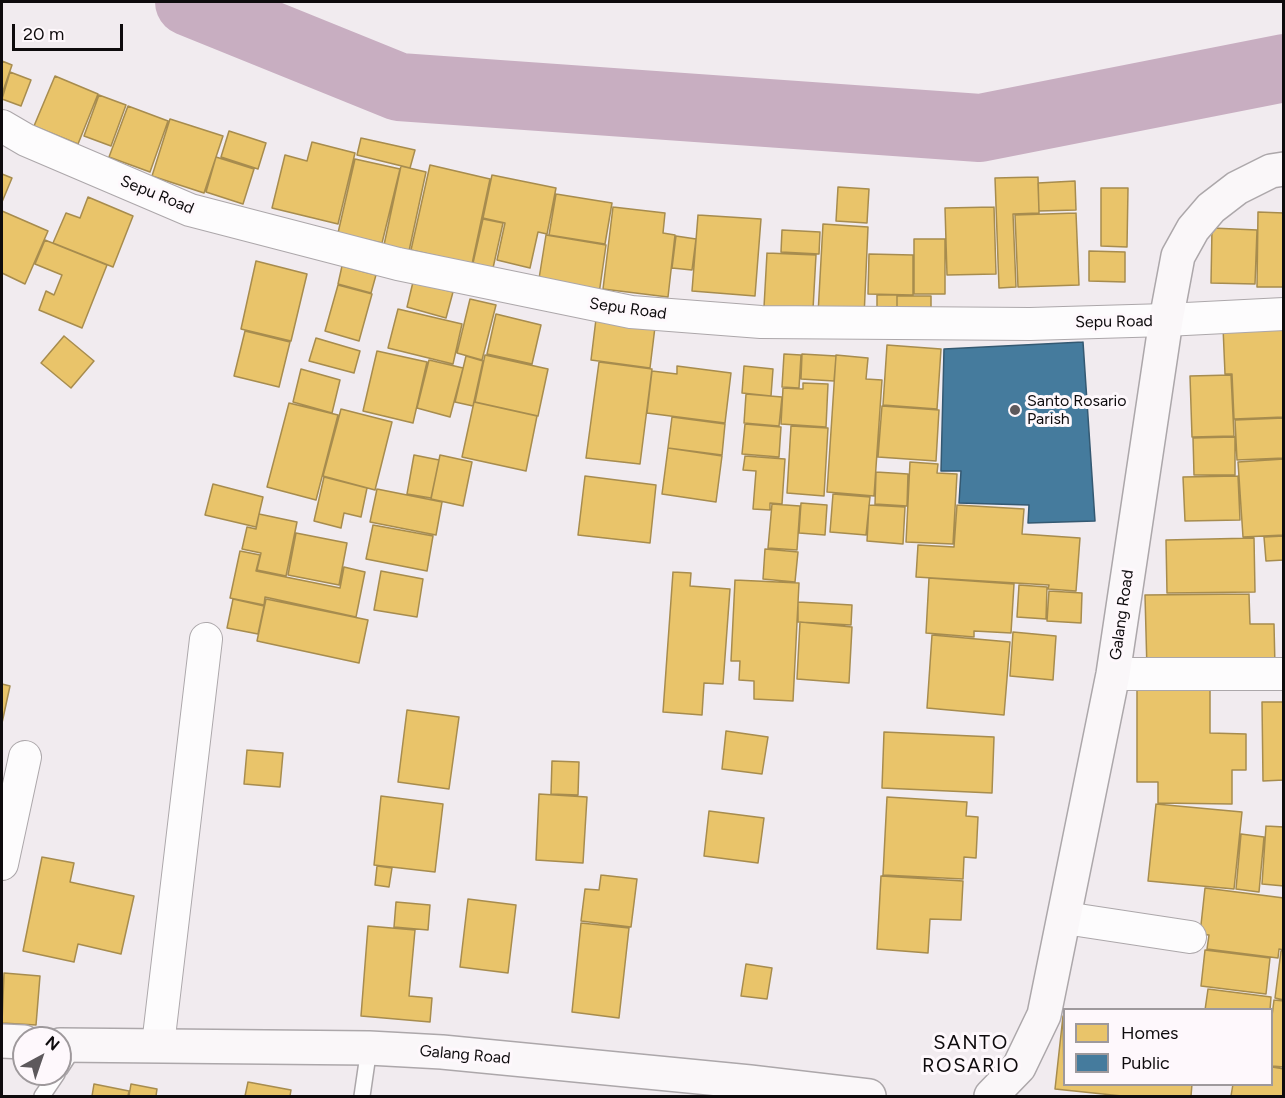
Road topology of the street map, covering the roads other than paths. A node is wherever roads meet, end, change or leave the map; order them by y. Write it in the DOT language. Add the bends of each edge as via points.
graph roads {
  1 [pos="2,126"];
  2 [pos="1284,169"];
  3 [pos="1284,314"];
  4 [pos="1166,320"];
  5 [pos="206,639"];
  6 [pos="1113,674"];
  7 [pos="1284,674"];
  8 [pos="24,757"];
  9 [pos="2,864"];
  10 [pos="1065,918"];
  11 [pos="1190,937"];
  12 [pos="158,1045"];
  13 [pos="369,1048"];
  14 [pos="72,1052"];
  15 [pos="362,1096"];
  16 [pos="869,1096"];
  17 [pos="991,1096"];
  1 -- 4 [label="street, Sepu Road" via="190,210 398,264 631,312 760,322 1030,324"];
  2 -- 4 [label="street, Galang Road" via="1271,171 1238,188 1211,208 1193,229 1179,256"];
  3 -- 4 [label="street, Sepu Road"];
  4 -- 6 [label="street, Galang Road"];
  5 -- 12 [label="street"];
  6 -- 7 [label="street"];
  6 -- 10 [label="street, Galang Road"];
  8 -- 9 [label="street"];
  10 -- 11 [label="street"];
  10 -- 17 [label="street, Galang Road" via="1044,1015 1019,1067"];
  12 -- 13 [label="street, Galang Road"];
  12 -- 14 [label="street, Galang Road"];
  13 -- 15 [label="lane"];
  13 -- 16 [label="street, Galang Road"];
}
